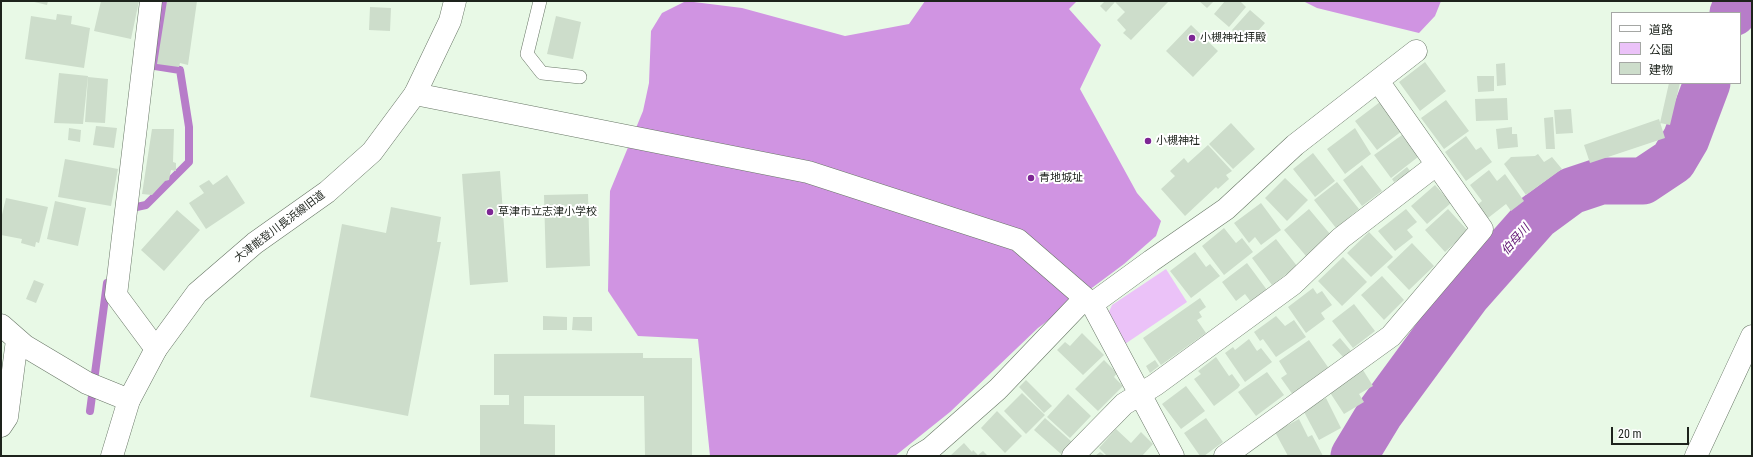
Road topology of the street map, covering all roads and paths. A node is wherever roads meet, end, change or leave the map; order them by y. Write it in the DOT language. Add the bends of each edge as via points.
graph roads {
  1 [pos="152,1"];
  2 [pos="455,1"];
  3 [pos="540,1"];
  4 [pos="1416,51"];
  5 [pos="580,76"];
  6 [pos="1378,81"];
  7 [pos="415,94"];
  8 [pos="1436,165"];
  9 [pos="1088,301"];
  10 [pos="1,325"];
  11 [pos="1752,336"];
  12 [pos="17,340"];
  13 [pos="156,350"];
  14 [pos="1140,395"];
  15 [pos="129,400"];
  16 [pos="1,426"];
  17 [pos="112,456"];
  18 [pos="918,456"];
  19 [pos="1073,456"];
  20 [pos="1174,456"];
  21 [pos="1225,456"];
  22 [pos="1696,456"];
  1 -- 13 [label="street" via="116,295"];
  2 -- 7 [label="street, 大津能登川長浜線旧道" via="450,21"];
  3 -- 5 [label="lane" via="527,54 542,73"];
  4 -- 6 [label="street"];
  6 -- 8 [label="street"];
  6 -- 9 [label="street" via="1295,144 1226,209"];
  7 -- 9 [label="street" via="808,172 1018,240"];
  7 -- 13 [label="street, 大津能登川長浜線旧道" via="372,152 327,192 255,243 197,293"];
  8 -- 14 [label="street" via="1341,238 1294,284"];
  8 -- 21 [label="street" via="1482,229 1391,336"];
  9 -- 14 [label="street"];
  9 -- 18 [label="street" via="998,389 931,448"];
  10 -- 12 [label="street"];
  11 -- 22 [label="street"];
  12 -- 15 [label="street" via="87,383"];
  12 -- 16 [label="street" via="7,417"];
  13 -- 15 [label="street, 大津能登川長浜線旧道"];
  14 -- 19 [label="street" via="1124,404"];
  14 -- 20 [label="street"];
  15 -- 17 [label="street, 大津能登川長浜線旧道"];
}
